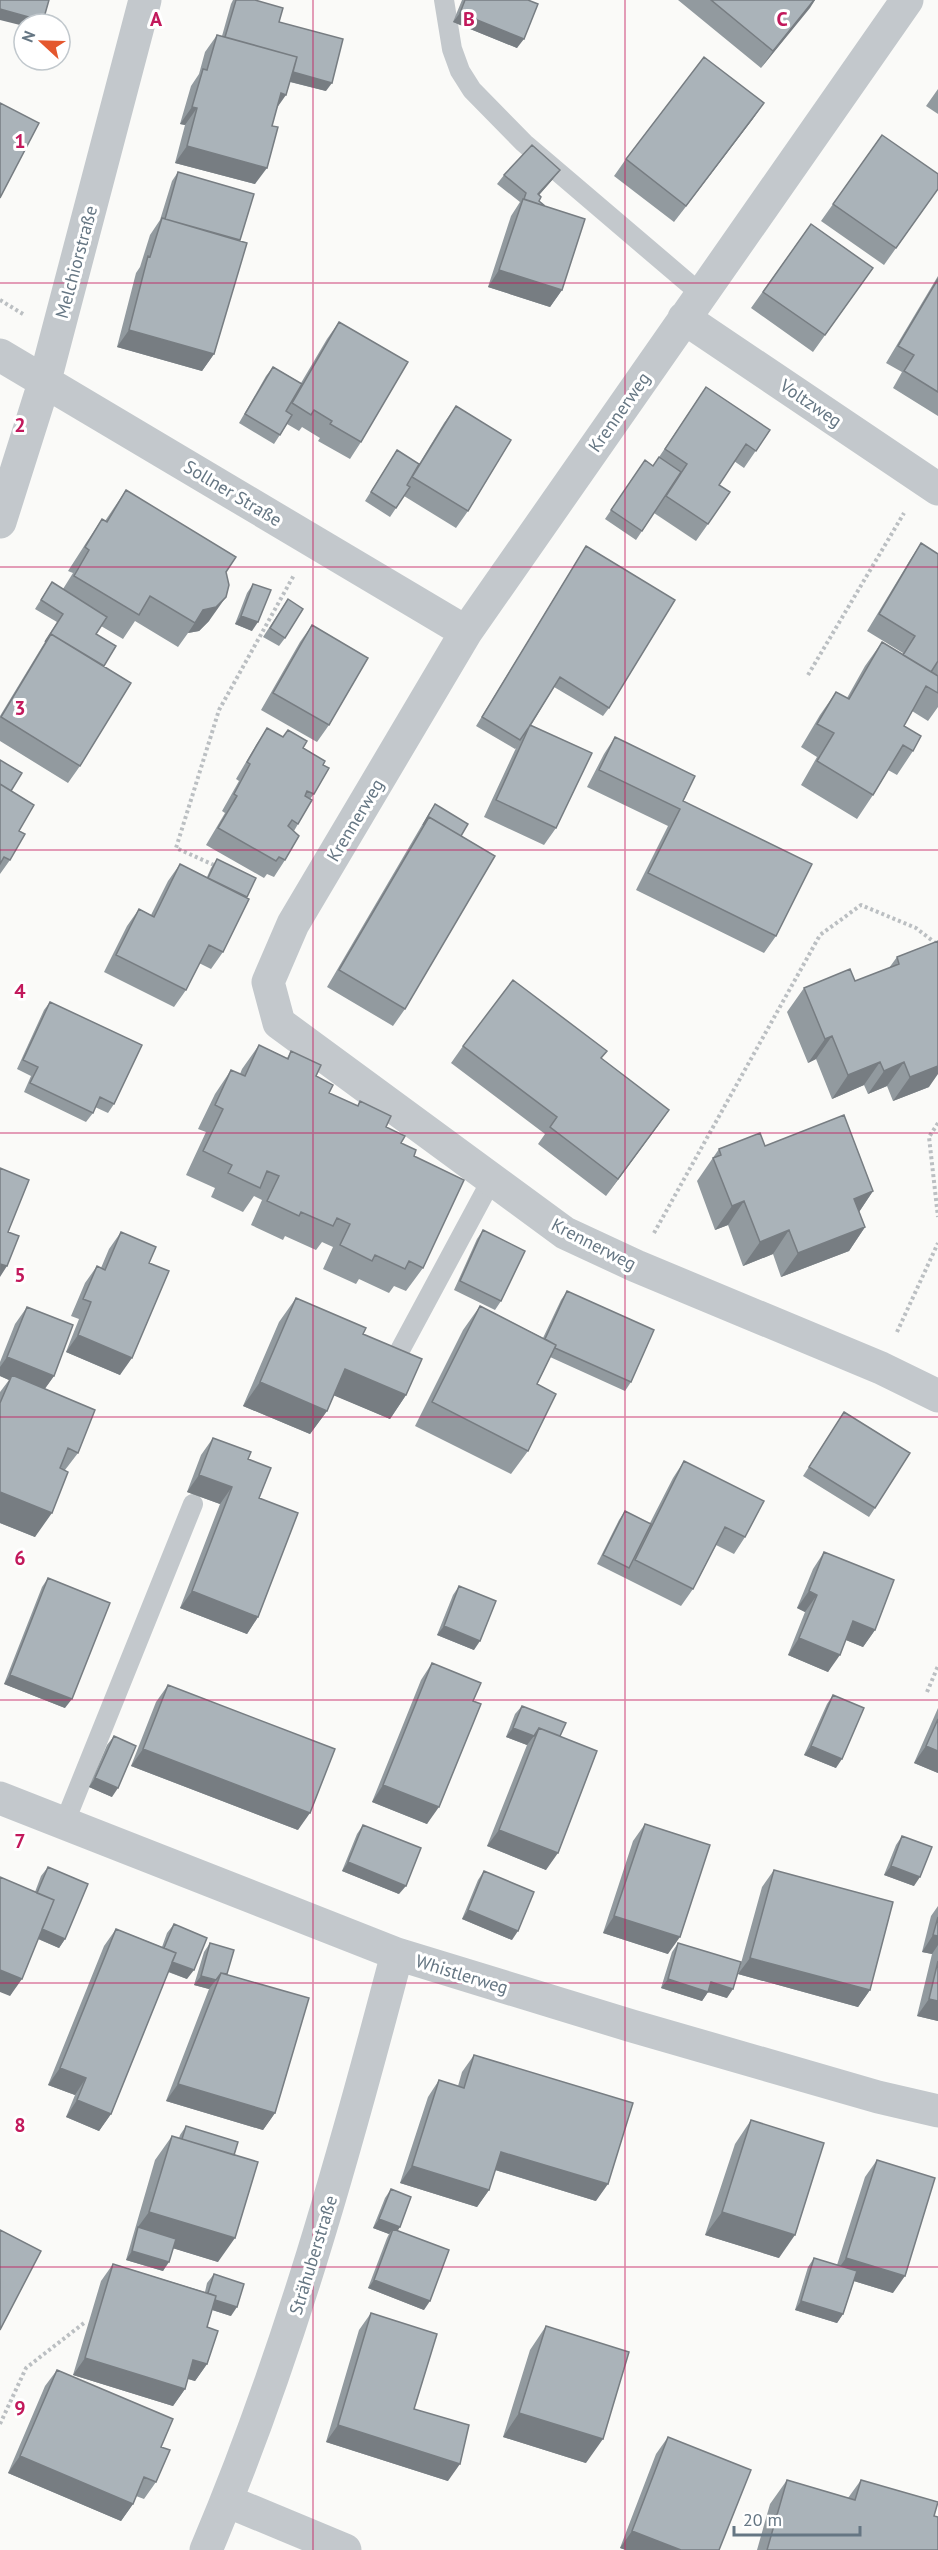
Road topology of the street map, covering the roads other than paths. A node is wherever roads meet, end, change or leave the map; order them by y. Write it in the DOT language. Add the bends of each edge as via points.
graph roads {
  1 [pos="145,0"];
  2 [pos="444,0"];
  3 [pos="907,0"];
  4 [pos="692,306"];
  5 [pos="0,356"];
  6 [pos="45,380"];
  7 [pos="931,484"];
  8 [pos="0,522"];
  9 [pos="466,632"];
  10 [pos="492,1179"];
  11 [pos="392,1365"];
  12 [pos="938,1396"];
  13 [pos="193,1504"];
  14 [pos="0,1798"];
  15 [pos="64,1824"];
  16 [pos="398,1954"];
  17 [pos="938,2111"];
  18 [pos="227,2501"];
  19 [pos="206,2550"];
  20 [pos="345,2550"];
  1 -- 6 [label="street, Melchiorstraße"];
  2 -- 4 [label="lane" via="452,49 472,90"];
  3 -- 4 [label="street, Krennerweg"];
  4 -- 7 [label="street, Voltzweg"];
  4 -- 9 [label="street, Krennerweg"];
  5 -- 6 [label="street, Sollner Straße"];
  6 -- 8 [label="street, Melchiorstraße"];
  6 -- 9 [label="street, Sollner Straße"];
  9 -- 10 [label="street, Krennerweg" via="293,924 268,982 279,1023"];
  10 -- 11 [label="lane"];
  10 -- 12 [label="street, Krennerweg" via="565,1233"];
  13 -- 15 [label="lane"];
  14 -- 15 [label="street, Whistlerweg"];
  15 -- 16 [label="street, Whistlerweg"];
  16 -- 17 [label="street, Whistlerweg" via="632,2026"];
  16 -- 18 [label="street, Strähuberstraße" via="347,2143 294,2317"];
  18 -- 19 [label="street, Strähuberstraße"];
  18 -- 20 [label="street"];
}
